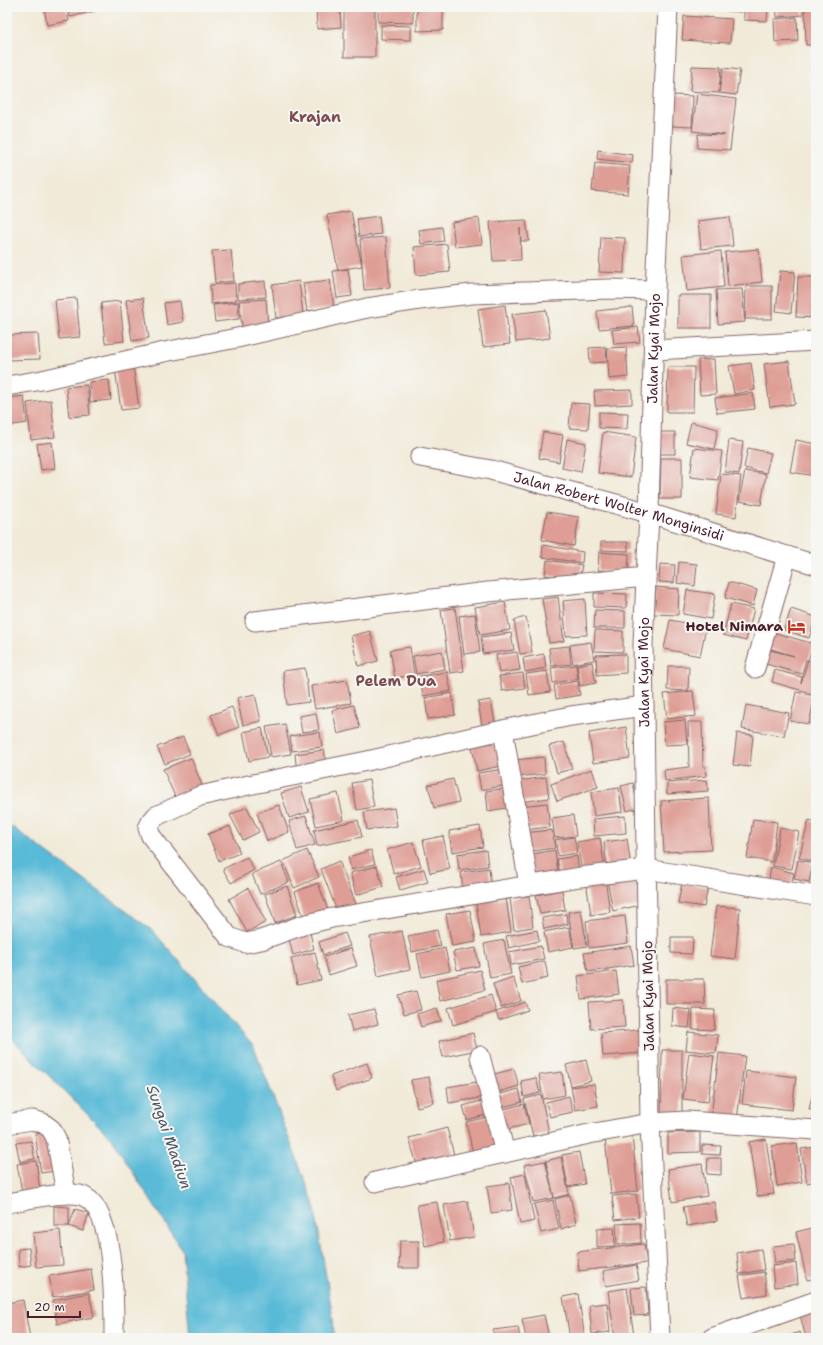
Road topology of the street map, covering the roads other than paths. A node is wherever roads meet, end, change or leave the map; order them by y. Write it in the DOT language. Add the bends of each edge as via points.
graph roads {
  1 [pos="668,7"];
  2 [pos="655,290"];
  3 [pos="816,341"];
  4 [pos="654,350"];
  5 [pos="7,386"];
  6 [pos="420,457"];
  7 [pos="649,513"];
  8 [pos="787,556"];
  9 [pos="816,565"];
  10 [pos="646,577"];
  11 [pos="256,621"];
  12 [pos="755,668"];
  13 [pos="644,706"];
  14 [pos="503,730"];
  15 [pos="646,869"];
  16 [pos="529,886"];
  17 [pos="816,896"];
  18 [pos="480,1056"];
  19 [pos="650,1123"];
  20 [pos="7,1124"];
  21 [pos="816,1130"];
  22 [pos="506,1153"];
  23 [pos="375,1182"];
  24 [pos="66,1193"];
  25 [pos="7,1203"];
  26 [pos="816,1301"];
  27 [pos="114,1338"];
  28 [pos="660,1338"];
  29 [pos="712,1338"];
  1 -- 2 [label="street, Jalan Kyai Mojo"];
  2 -- 4 [label="street, Jalan Kyai Mojo"];
  2 -- 5 [label="street" via="609,289 472,294 419,300 367,308"];
  3 -- 4 [label="street"];
  4 -- 7 [label="street, Jalan Kyai Mojo"];
  6 -- 7 [label="street, Jalan Robert Wolter Monginsidi" via="491,470"];
  7 -- 8 [label="street, Jalan Robert Wolter Monginsidi"];
  7 -- 10 [label="street, Jalan Kyai Mojo"];
  8 -- 9 [label="street, Jalan Robert Wolter Monginsidi"];
  8 -- 12 [label="street"];
  10 -- 11 [label="street" via="488,592"];
  10 -- 13 [label="street, Jalan Kyai Mojo"];
  13 -- 14 [label="street" via="571,716"];
  13 -- 15 [label="street, Jalan Kyai Mojo"];
  14 -- 16 [label="street"];
  14 -- 16 [label="street" via="367,762 200,796 156,816 148,828 151,836 229,937 245,943 332,918"];
  15 -- 16 [label="street"];
  15 -- 17 [label="street"];
  15 -- 19 [label="street, Jalan Kyai Mojo"];
  18 -- 22 [label="street"];
  19 -- 21 [label="street" via="687,1121"];
  19 -- 22 [label="street"];
  19 -- 28 [label="street, Jalan Kyai Mojo"];
  20 -- 24 [label="street" via="32,1120 51,1129 56,1138"];
  22 -- 23 [label="street"];
  24 -- 25 [label="street"];
  24 -- 27 [label="street" via="81,1195 91,1201 99,1212 107,1236"];
  26 -- 29 [label="street"];
}
